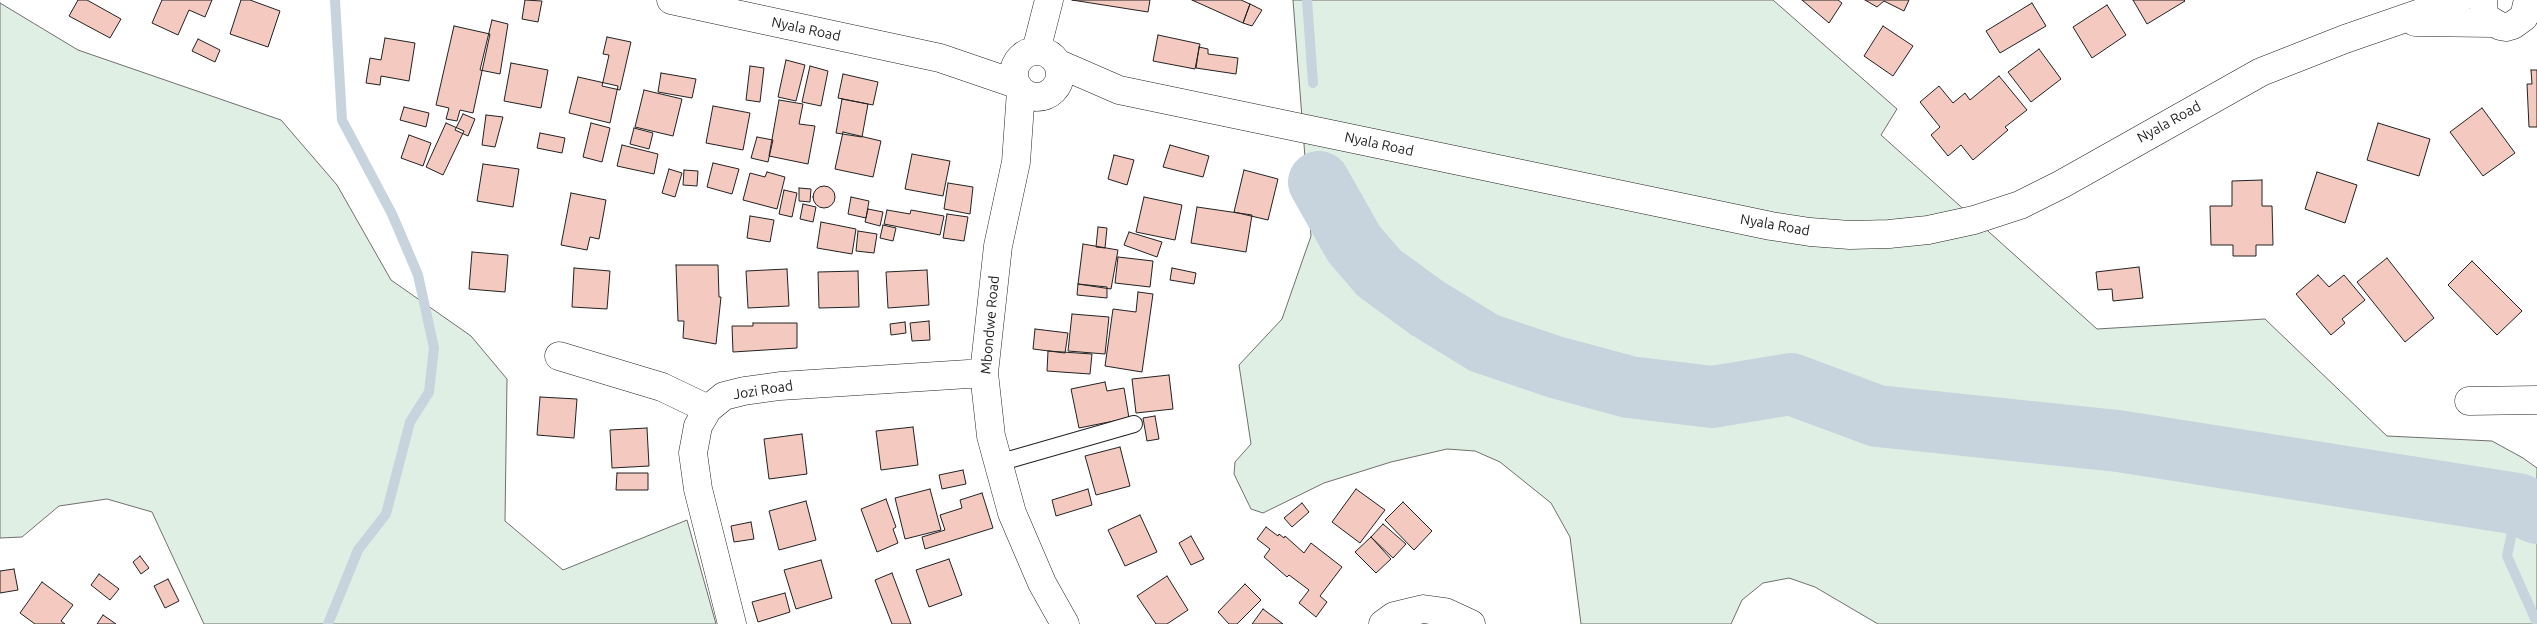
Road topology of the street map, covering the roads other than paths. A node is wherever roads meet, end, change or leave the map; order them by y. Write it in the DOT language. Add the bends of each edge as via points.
graph roads {
  1 [pos="671,0"];
  2 [pos="1049,0"];
  3 [pos="2458,0"];
  4 [pos="735,7"];
  5 [pos="2488,11"];
  6 [pos="2529,11"];
  7 [pos="2398,22"];
  8 [pos="1035,76"];
  9 [pos="559,356"];
  10 [pos="984,373"];
  11 [pos="2537,400"];
  12 [pos="2469,401"];
  13 [pos="708,409"];
  14 [pos="1134,424"];
  15 [pos="998,462"];
  16 [pos="732,624"];
  17 [pos="1065,624"];
  18 [pos="1383,624"];
  19 [pos="1471,624"];
  1 -- 4 [label="street, Nyala Road"];
  2 -- 8 [label="street, Mbondwe Road"];
  3 -- 7 [label="street, Nyala Road"];
  4 -- 8 [label="street, Nyala Road" via="940,58"];
  5 -- 6 [label="street, Nyala Road" via="2506,27"];
  5 -- 7 [label="street, Nyala Road"];
  7 -- 8 [label="street, Nyala Road" via="2261,72 2020,205 1974,220 1889,234 1820,233 1771,226 1119,90"];
  8 -- 10 [label="street, Mbondwe Road" via="998,246"];
  9 -- 13 [label="street" via="662,387"];
  10 -- 13 [label="street, Jozi Road" via="771,387 724,396"];
  10 -- 15 [label="street, Mbondwe Road" via="990,436"];
  11 -- 12 [label="street"];
  13 -- 16 [label="street, Jozi Road" via="698,426 693,453 698,489"];
  14 -- 15 [label="lane"];
  15 -- 17 [label="street, Mbondwe Road" via="1012,513 1042,583"];
  18 -- 19 [label="street" via="1394,616 1423,609 1445,612"];
}
